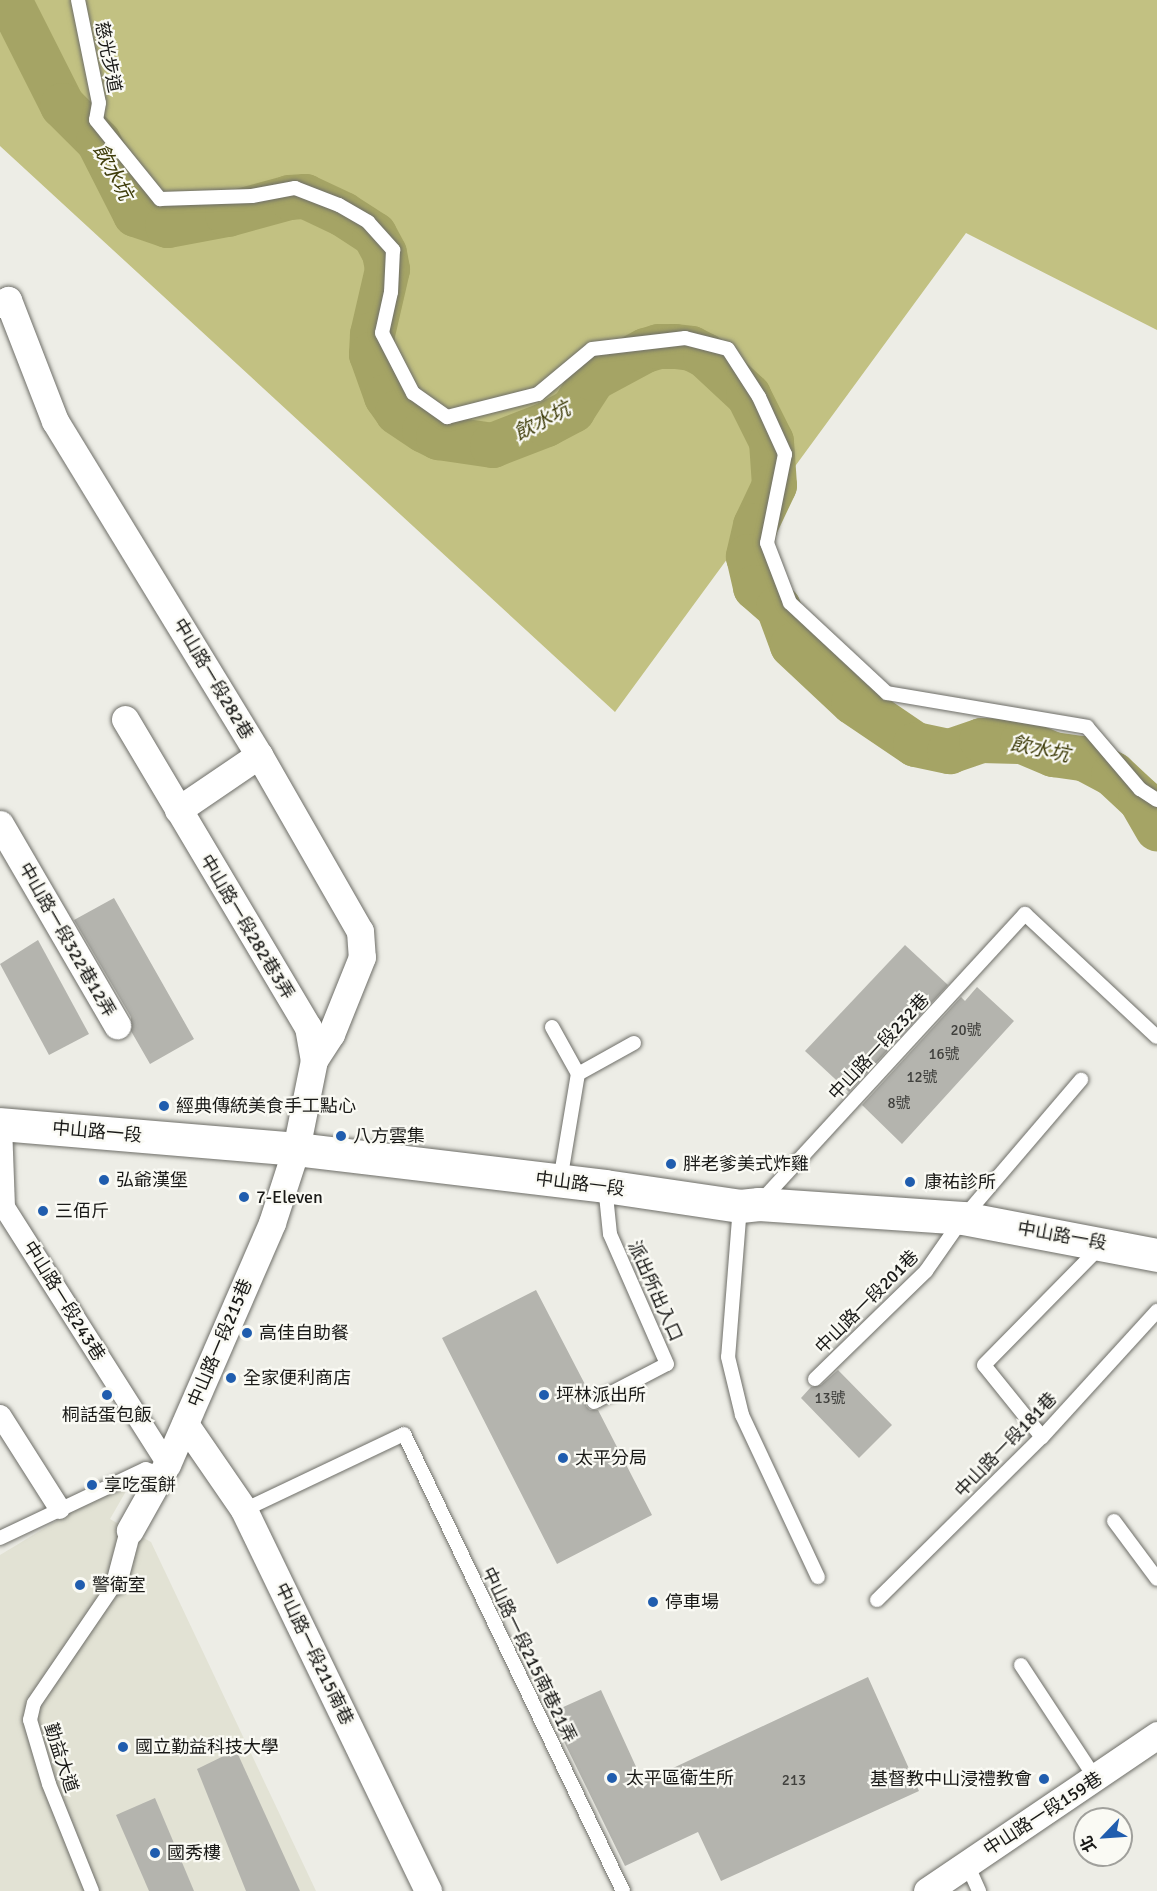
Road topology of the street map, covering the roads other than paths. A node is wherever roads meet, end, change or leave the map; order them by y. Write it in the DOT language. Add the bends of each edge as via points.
graph roads {
  1 [pos="78,0"];
  2 [pos="4,302"];
  3 [pos="125,719"];
  4 [pos="259,755"];
  5 [pos="1157,800"];
  6 [pos="178,810"];
  7 [pos="0,824"];
  8 [pos="117,1025"];
  9 [pos="552,1027"];
  10 [pos="1157,1037"];
  11 [pos="634,1043"];
  12 [pos="314,1060"];
  13 [pos="578,1074"];
  14 [pos="1081,1080"];
  15 [pos="1,1125"];
  16 [pos="296,1149"];
  17 [pos="560,1181"];
  18 [pos="605,1186"];
  19 [pos="749,1205"];
  20 [pos="2,1208"];
  21 [pos="963,1218"];
  22 [pos="1104,1244"];
  23 [pos="1157,1255"];
  24 [pos="1157,1311"];
  25 [pos="815,1379"];
  26 [pos="594,1402"];
  27 [pos="0,1415"];
  28 [pos="185,1424"];
  29 [pos="1042,1437"];
  30 [pos="165,1470"];
  31 [pos="59,1508"];
  32 [pos="244,1510"];
  33 [pos="1114,1521"];
  34 [pos="130,1530"];
  35 [pos="0,1538"];
  36 [pos="818,1576"];
  37 [pos="1157,1579"];
  38 [pos="116,1583"];
  39 [pos="877,1600"];
  40 [pos="1021,1665"];
  41 [pos="1157,1735"];
  42 [pos="1096,1779"];
  43 [pos="967,1864"];
  44 [pos="92,1891"];
  45 [pos="428,1891"];
  46 [pos="623,1891"];
  47 [pos="927,1891"];
  48 [pos="979,1891"];
  1 -- 5 [label="lane, 慈光步道" via="99,103 96,120 160,199 252,196 295,189 339,205 368,222 393,250 391,292 382,333 413,393 447,417 538,394 592,349 685,338 728,349 759,397 785,454 767,543 790,603 887,693 1088,727 1140,789"];
  2 -- 4 [label="street, 中山路一段282巷" via="55,421"];
  3 -- 6 [label="street, 中山路一段282巷3弄"];
  4 -- 6 [label="street"];
  4 -- 12 [label="street, 中山路一段282巷" via="360,931 363,957 331,1034"];
  6 -- 12 [label="street, 中山路一段282巷3弄" via="308,1027"];
  7 -- 8 [label="street, 中山路一段322巷12弄"];
  9 -- 13 [label="lane"];
  10 -- 19 [label="lane, 中山路一段232巷" via="1025,914"];
  11 -- 13 [label="lane"];
  12 -- 16 [label="street, 中山路一段282巷3弄"];
  13 -- 17 [label="lane"];
  14 -- 21 [label="lane, 中山路一段201巷"];
  15 -- 16 [label="main road, 中山路一段"];
  15 -- 20 [label="street, 中山路一段243巷"];
  16 -- 17 [label="main road, 中山路一段"];
  16 -- 28 [label="street, 中山路一段215巷" via="272,1222"];
  17 -- 18 [label="main road, 中山路一段"];
  18 -- 19 [label="main road, 中山路一段"];
  18 -- 26 [label="lane, 派出所出入口" via="610,1234 667,1364"];
  19 -- 21 [label="main road, 中山路一段"];
  19 -- 36 [label="lane" via="728,1357 742,1415"];
  20 -- 30 [label="street, 中山路一段243巷"];
  21 -- 22 [label="main road, 中山路一段"];
  21 -- 25 [label="lane, 中山路一段201巷" via="926,1271"];
  22 -- 23 [label="main road, 中山路一段"];
  22 -- 29 [label="lane" via="984,1365"];
  24 -- 29 [label="lane, 中山路一段181巷"];
  27 -- 31 [label="street"];
  28 -- 30 [label="street, 中山路一段215巷"];
  28 -- 32 [label="street, 中山路一段215南巷"];
  29 -- 39 [label="lane, 中山路一段181巷"];
  30 -- 31 [label="lane" via="146,1468"];
  30 -- 34 [label="street, 中山路一段215巷"];
  31 -- 35 [label="lane"];
  32 -- 45 [label="street, 中山路一段215南巷"];
  32 -- 46 [label="lane, 中山路一段215南巷21弄" via="402,1435"];
  33 -- 37 [label="lane"];
  34 -- 38 [label="street"];
  38 -- 44 [label="lane, 勤益大道" via="34,1702 30,1720 49,1784"];
  40 -- 42 [label="lane"];
  41 -- 42 [label="street, 中山路一段159巷"];
  42 -- 43 [label="street, 中山路一段159巷"];
  43 -- 47 [label="street, 中山路一段159巷"];
  43 -- 48 [label="lane"];
}
